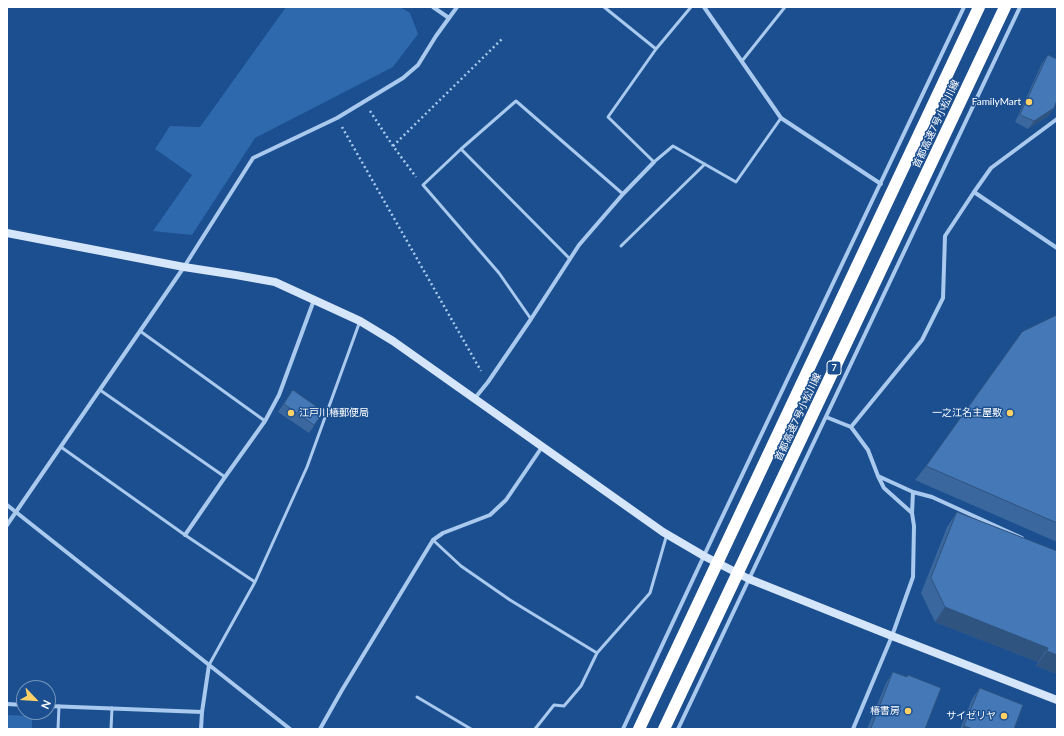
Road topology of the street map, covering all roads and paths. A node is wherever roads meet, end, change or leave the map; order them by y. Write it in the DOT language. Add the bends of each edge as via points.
graph roads {
  1 [pos="433,7"];
  2 [pos="457,7"];
  3 [pos="604,7"];
  4 [pos="690,7"];
  5 [pos="704,7"];
  6 [pos="785,7"];
  7 [pos="964,7"];
  8 [pos="979,7"];
  9 [pos="1005,7"];
  10 [pos="1020,7"];
  11 [pos="448,18"];
  12 [pos="503,38"];
  13 [pos="656,49"];
  14 [pos="742,61"];
  15 [pos="364,101"];
  16 [pos="337,118"];
  17 [pos="781,118"];
  18 [pos="1057,119"];
  19 [pos="393,146"];
  20 [pos="461,149"];
  21 [pos="654,162"];
  22 [pos="705,164"];
  23 [pos="881,184"];
  24 [pos="423,185"];
  25 [pos="974,192"];
  26 [pos="623,194"];
  27 [pos="7,233"];
  28 [pos="621,246"];
  29 [pos="1057,248"];
  30 [pos="570,259"];
  31 [pos="184,267"];
  32 [pos="314,300"];
  33 [pos="531,319"];
  34 [pos="360,321"];
  35 [pos="140,331"];
  36 [pos="488,382"];
  37 [pos="100,390"];
  38 [pos="474,398"];
  39 [pos="826,417"];
  40 [pos="264,421"];
  41 [pos="851,427"];
  42 [pos="542,446"];
  43 [pos="61,447"];
  44 [pos="878,476"];
  45 [pos="224,477"];
  46 [pos="913,492"];
  47 [pos="7,505"];
  48 [pos="16,512"];
  49 [pos="912,513"];
  50 [pos="7,525"];
  51 [pos="667,534"];
  52 [pos="185,535"];
  53 [pos="433,540"];
  54 [pos="1029,541"];
  55 [pos="704,556"];
  56 [pos="749,579"];
  57 [pos="255,582"];
  58 [pos="892,636"];
  59 [pos="597,653"];
  60 [pos="209,665"];
  61 [pos="416,697"];
  62 [pos="1057,700"];
  63 [pos="59,706"];
  64 [pos="112,708"];
  65 [pos="202,712"];
  66 [pos="58,729"];
  67 [pos="111,729"];
  68 [pos="201,729"];
  69 [pos="290,729"];
  70 [pos="320,729"];
  71 [pos="471,729"];
  72 [pos="535,729"];
  73 [pos="623,729"];
  74 [pos="639,729"];
  75 [pos="664,729"];
  76 [pos="678,729"];
  77 [pos="853,729"];
  1 -- 11 [label="street"];
  2 -- 11 [label="street"];
  3 -- 13 [label="lane"];
  4 -- 13 [label="lane"];
  5 -- 14 [label="street"];
  6 -- 14 [label="lane"];
  7 -- 23 [label="street"];
  8 -- 74 [label="highway, 首都高速7号小松川線 / 7, bridge"];
  9 -- 75 [label="highway, 首都高速7号小松川線 / 7, bridge"];
  10 -- 39 [label="street"];
  11 -- 15 [label="street" via="418,65 403,78"];
  12 -- 19 [label="path"];
  13 -- 21 [label="lane" via="608,117"];
  14 -- 17 [label="street"];
  15 -- 16 [label="street"];
  15 -- 19 [label="path"];
  16 -- 31 [label="street" via="253,158"];
  16 -- 36 [label="path"];
  17 -- 22 [label="lane" via="736,182"];
  17 -- 23 [label="street"];
  18 -- 25 [label="street" via="991,168"];
  19 -- 24 [label="path"];
  20 -- 24 [label="lane"];
  20 -- 26 [label="lane" via="516,101"];
  20 -- 30 [label="lane"];
  21 -- 22 [label="lane" via="673,146"];
  21 -- 26 [label="street"];
  22 -- 28 [label="lane"];
  23 -- 55 [label="street"];
  24 -- 33 [label="lane" via="499,272"];
  25 -- 29 [label="street"];
  25 -- 41 [label="street" via="945,236 943,298 922,340"];
  26 -- 30 [label="street" via="578,244"];
  27 -- 31 [label="street"];
  30 -- 33 [label="street"];
  31 -- 32 [label="street" via="275,282"];
  31 -- 35 [label="street"];
  32 -- 34 [label="street"];
  32 -- 40 [label="street" via="278,395"];
  33 -- 36 [label="street"];
  34 -- 38 [label="street"];
  34 -- 57 [label="lane" via="307,467"];
  35 -- 37 [label="street"];
  35 -- 40 [label="lane"];
  36 -- 38 [label="street"];
  37 -- 43 [label="street"];
  37 -- 45 [label="lane"];
  38 -- 42 [label="street"];
  39 -- 41 [label="street"];
  39 -- 56 [label="street"];
  40 -- 45 [label="street"];
  41 -- 44 [label="street" via="868,450"];
  42 -- 51 [label="street"];
  42 -- 53 [label="street" via="506,500 490,515 443,533"];
  43 -- 48 [label="street"];
  43 -- 52 [label="lane"];
  44 -- 46 [label="street"];
  44 -- 49 [label="street" via="884,488"];
  45 -- 52 [label="street"];
  46 -- 49 [label="street"];
  46 -- 54 [label="street" via="932,497"];
  47 -- 48 [label="street"];
  48 -- 50 [label="street"];
  48 -- 60 [label="street"];
  49 -- 58 [label="street" via="913,577"];
  51 -- 55 [label="street"];
  51 -- 59 [label="lane" via="650,593"];
  52 -- 57 [label="lane"];
  53 -- 59 [label="lane" via="461,566 510,600"];
  53 -- 70 [label="street"];
  55 -- 56 [label="street"];
  55 -- 73 [label="street"];
  56 -- 58 [label="street"];
  56 -- 76 [label="street"];
  57 -- 60 [label="lane"];
  58 -- 62 [label="street"];
  58 -- 77 [label="street"];
  59 -- 72 [label="lane" via="581,686 564,706 554,705"];
  60 -- 65 [label="street"];
  60 -- 69 [label="street"];
  61 -- 71 [label="lane"];
  63 -- 64 [label="street"];
  63 -- 66 [label="lane"];
  64 -- 65 [label="street"];
  64 -- 67 [label="lane"];
  65 -- 68 [label="street"];
}
